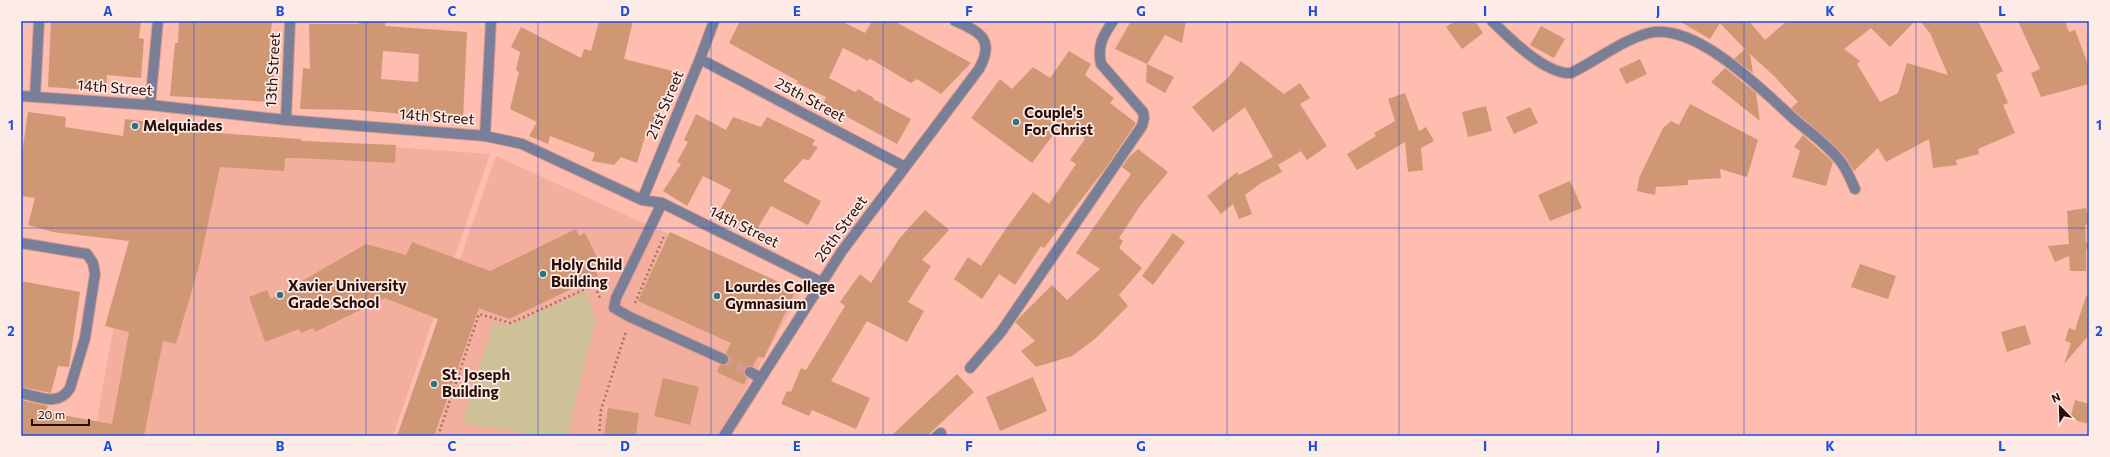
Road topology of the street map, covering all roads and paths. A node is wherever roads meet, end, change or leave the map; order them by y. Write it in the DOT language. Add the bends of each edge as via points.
graph roads {
  1 [pos="39,21"];
  2 [pos="158,21"];
  3 [pos="290,21"];
  4 [pos="491,21"];
  5 [pos="714,21"];
  6 [pos="955,21"];
  7 [pos="1113,21"];
  8 [pos="1492,21"];
  9 [pos="700,59"];
  10 [pos="21,96"];
  11 [pos="35,97"];
  12 [pos="150,105"];
  13 [pos="286,120"];
  14 [pos="485,136"];
  15 [pos="905,167"];
  16 [pos="1855,189"];
  17 [pos="642,200"];
  18 [pos="662,203"];
  19 [pos="675,210"];
  20 [pos="21,244"];
  21 [pos="821,282"];
  22 [pos="614,308"];
  23 [pos="630,317"];
  24 [pos="723,359"];
  25 [pos="970,368"];
  26 [pos="750,372"];
  27 [pos="761,378"];
  28 [pos="21,393"];
  29 [pos="438,436"];
  30 [pos="599,436"];
  31 [pos="724,436"];
  1 -- 11 [label="street"];
  2 -- 12 [label="street"];
  3 -- 13 [label="street, 13th Street"];
  4 -- 14 [label="street"];
  5 -- 9 [label="street, 21st Street"];
  6 -- 15 [label="street, 26th Street" via="980,34 986,45 985,59"];
  7 -- 25 [label="street" via="1101,39 1101,64 1143,112 1142,126 1001,332"];
  8 -- 16 [label="street" via="1545,65 1565,74 1650,33 1670,33 1688,39 1729,61 1827,145 1842,163"];
  9 -- 15 [label="street, 25th Street"];
  9 -- 17 [label="street, 21st Street"];
  10 -- 11 [label="street, 14th Street"];
  11 -- 12 [label="street, 14th Street"];
  12 -- 13 [label="street, 14th Street"];
  13 -- 14 [label="street, 14th Street"];
  14 -- 17 [label="street, 14th Street" via="522,144"];
  15 -- 21 [label="street, 26th Street"];
  17 -- 18 [label="street, 14th Street"];
  18 -- 19 [label="street, 14th Street"];
  18 -- 22 [label="street" via="616,298"];
  19 -- 21 [label="street, 14th Street"];
  19 -- 23 [label="path"];
  20 -- 28 [label="street" via="87,254 93,263 95,274 85,338 66,395 56,400"];
  21 -- 27 [label="street, 26th Street"];
  22 -- 23 [label="street"];
  22 -- 29 [label="path" via="604,306 594,286 511,323 479,314"];
  23 -- 24 [label="street"];
  23 -- 30 [label="path" via="601,410"];
  26 -- 27 [label="street"];
  27 -- 31 [label="street, 26th Street"];
}
